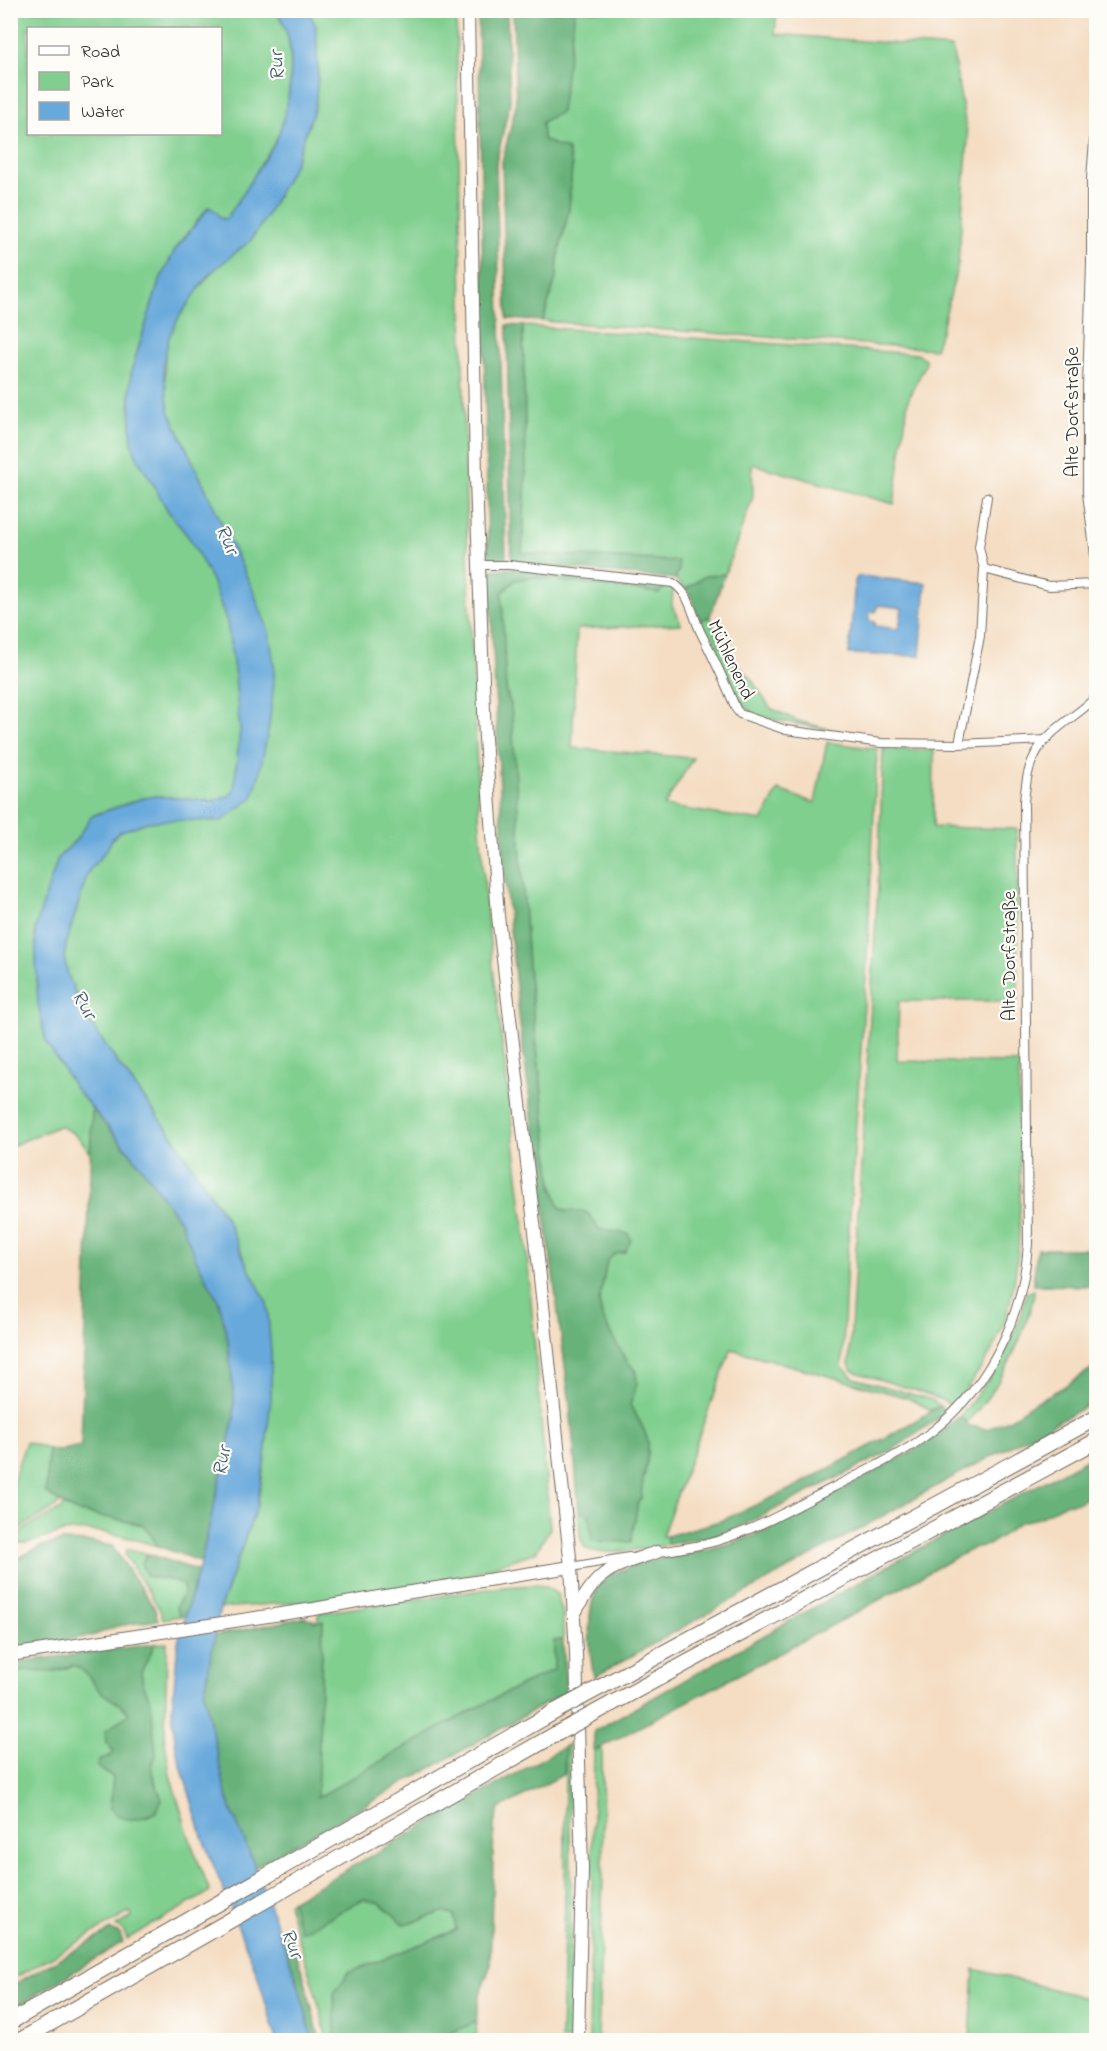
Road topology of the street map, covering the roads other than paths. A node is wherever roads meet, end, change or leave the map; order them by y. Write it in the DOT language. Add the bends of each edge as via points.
graph roads {
  1 [pos="468,10"];
  2 [pos="1096,117"];
  3 [pos="1094,264"];
  4 [pos="987,497"];
  5 [pos="1096,563"];
  6 [pos="479,565"];
  7 [pos="984,569"];
  8 [pos="1096,584"];
  9 [pos="1096,697"];
  10 [pos="1046,740"];
  11 [pos="959,744"];
  12 [pos="1096,1418"];
  13 [pos="1096,1441"];
  14 [pos="657,1552"];
  15 [pos="571,1567"];
  16 [pos="574,1616"];
  17 [pos="10,1654"];
  18 [pos="10,2022"];
  19 [pos="21,2040"];
  20 [pos="578,2040"];
  1 -- 6 [label="main road"];
  2 -- 3 [label="street, Alte Dorfstraße" via="1091,178"];
  3 -- 5 [label="street, Alte Dorfstraße" via="1087,364 1087,493"];
  4 -- 7 [label="street" via="979,548"];
  6 -- 11 [label="street, Mühlenend" via="673,583 688,599 740,714 786,730 881,743"];
  6 -- 15 [label="main road" via="485,739 498,916"];
  7 -- 8 [label="street" via="1049,586"];
  7 -- 11 [label="street" via="980,636"];
  9 -- 10 [label="street, Alte Dorfstraße"];
  10 -- 11 [label="street, Mühlenend"];
  10 -- 14 [label="street, Alte Dorfstraße" via="1031,763 1024,801 1028,1244 1020,1298 994,1360 959,1407 920,1441 892,1457 740,1533"];
  12 -- 18 [label="highway, bridge" via="556,1711"];
  13 -- 19 [label="highway, bridge" via="556,1734"];
  14 -- 15 [label="street, Alte Dorfstraße"];
  14 -- 16 [label="main road" via="602,1574 588,1589"];
  15 -- 16 [label="main road"];
  15 -- 17 [label="main road"];
  16 -- 20 [label="main road" via="582,1869"];
}
